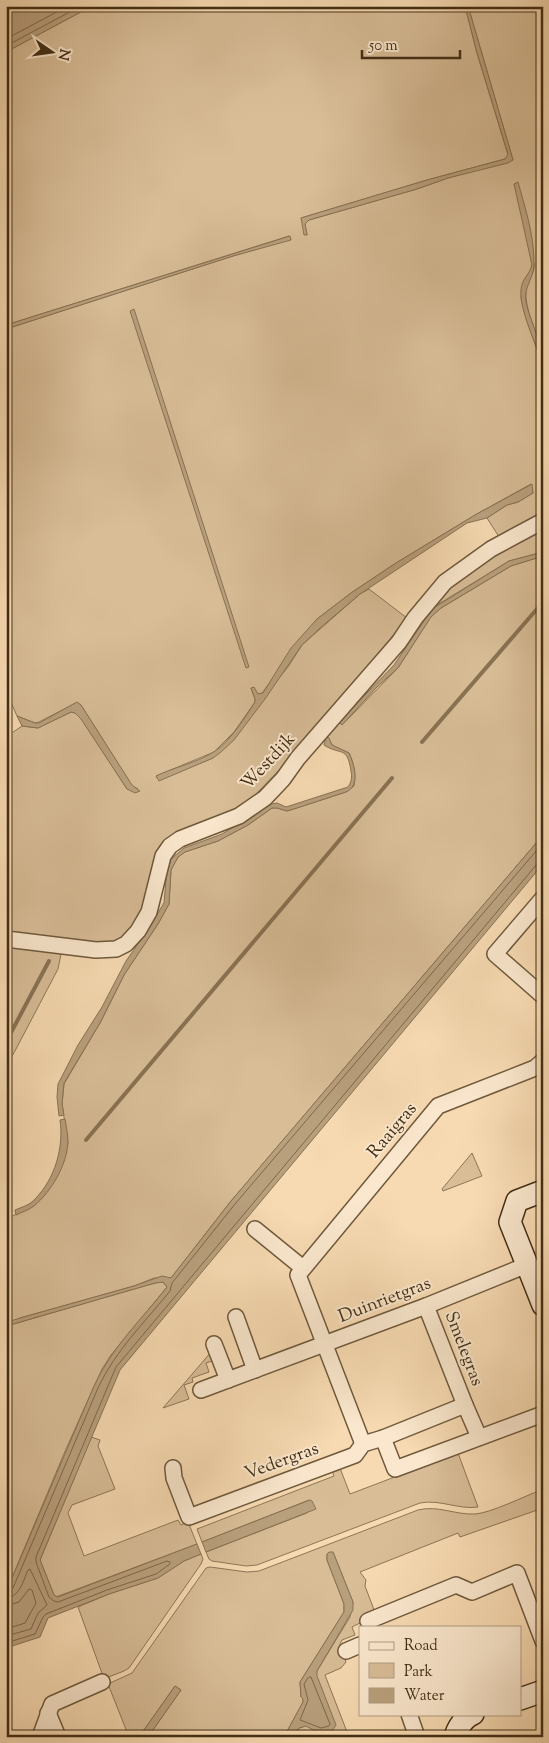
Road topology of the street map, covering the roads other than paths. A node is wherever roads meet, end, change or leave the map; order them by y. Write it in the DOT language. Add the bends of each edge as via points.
graph roads {
  1 [pos="543,521"];
  2 [pos="543,898"];
  3 [pos="6,939"];
  4 [pos="543,996"];
  5 [pos="543,1061"];
  6 [pos="543,1191"];
  7 [pos="255,1229"];
  8 [pos="527,1265"];
  9 [pos="303,1268"];
  10 [pos="543,1305"];
  11 [pos="426,1306"];
  12 [pos="236,1317"];
  13 [pos="214,1344"];
  14 [pos="326,1344"];
  15 [pos="255,1370"];
  16 [pos="228,1380"];
  17 [pos="202,1390"];
  18 [pos="465,1405"];
  19 [pos="543,1414"];
  20 [pos="478,1437"];
  21 [pos="383,1438"];
  22 [pos="363,1444"];
  23 [pos="172,1468"];
  24 [pos="368,1621"];
  25 [pos="543,1641"];
  26 [pos="359,1645"];
  27 [pos="346,1651"];
  28 [pos="102,1682"];
  29 [pos="543,1691"];
  30 [pos="522,1698"];
  31 [pos="48,1713"];
  32 [pos="410,1716"];
  33 [pos="468,1716"];
  34 [pos="40,1737"];
  35 [pos="58,1737"];
  36 [pos="417,1737"];
  37 [pos="455,1737"];
  1 -- 3 [label="street, Westdijk" via="491,549 445,582 399,642 265,798 239,816 170,846 162,856 149,912 126,944 106,950"];
  2 -- 4 [label="street" via="496,954"];
  5 -- 9 [label="street, Raaigras" via="536,1068 438,1106"];
  6 -- 8 [label="street" via="517,1202 510,1222"];
  7 -- 9 [label="street"];
  8 -- 10 [label="street"];
  8 -- 11 [label="street, Duinrietgras"];
  9 -- 14 [label="street" via="298,1274"];
  11 -- 14 [label="street, Duinrietgras"];
  11 -- 18 [label="street, Smelegras"];
  12 -- 15 [label="street"];
  13 -- 16 [label="street"];
  14 -- 15 [label="street, Duinrietgras"];
  14 -- 22 [label="street"];
  15 -- 16 [label="street, Duinrietgras"];
  16 -- 17 [label="street, Duinrietgras"];
  18 -- 20 [label="street"];
  18 -- 21 [label="street, Vedergras"];
  19 -- 20 [label="street"];
  20 -- 21 [label="street" via="395,1469"];
  21 -- 22 [label="street, Vedergras"];
  22 -- 23 [label="street, Vedergras" via="356,1455 189,1517"];
  24 -- 25 [label="street" via="456,1585 472,1592 517,1573"];
  26 -- 27 [label="street"];
  28 -- 31 [label="street" via="52,1704"];
  29 -- 30 [label="street"];
  31 -- 34 [label="street"];
  31 -- 35 [label="street"];
  32 -- 36 [label="street"];
  33 -- 37 [label="street"];
}
